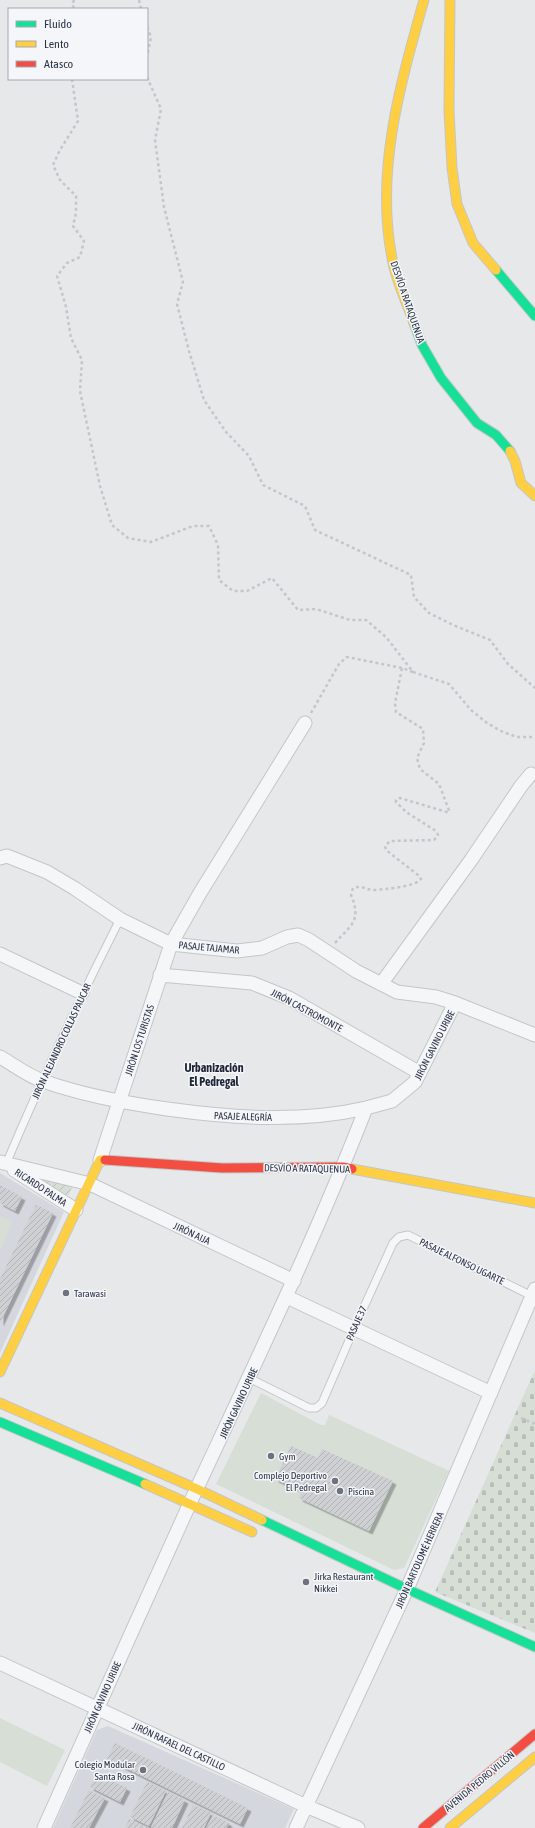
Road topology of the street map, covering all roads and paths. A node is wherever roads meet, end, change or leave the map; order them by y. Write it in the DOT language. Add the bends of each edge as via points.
graph roads {
  1 [pos="424,0"];
  2 [pos="450,0"];
  3 [pos="148,30"];
  4 [pos="148,51"];
  5 [pos="148,79"];
  6 [pos="72,80"];
  7 [pos="535,316"];
  8 [pos="535,496"];
  9 [pos="402,668"];
  10 [pos="414,672"];
  11 [pos="535,688"];
  12 [pos="305,723"];
  13 [pos="535,737"];
  14 [pos="531,774"];
  15 [pos="0,858"];
  16 [pos="120,919"];
  17 [pos="170,944"];
  18 [pos="326,953"];
  19 [pos="0,954"];
  20 [pos="160,975"];
  21 [pos="382,984"];
  22 [pos="82,993"];
  23 [pos="455,1003"];
  24 [pos="535,1035"];
  25 [pos="0,1057"];
  26 [pos="420,1073"];
  27 [pos="42,1081"];
  28 [pos="119,1102"];
  29 [pos="366,1108"];
  30 [pos="100,1160"];
  31 [pos="3,1163"];
  32 [pos="343,1167"];
  33 [pos="90,1184"];
  34 [pos="535,1203"];
  35 [pos="76,1210"];
  36 [pos="393,1243"];
  37 [pos="294,1281"];
  38 [pos="533,1292"];
  39 [pos="287,1297"];
  40 [pos="354,1328"];
  41 [pos="0,1372"];
  42 [pos="249,1378"];
  43 [pos="490,1393"];
  44 [pos="0,1403"];
  45 [pos="521,1418"];
  46 [pos="0,1422"];
  47 [pos="535,1424"];
  48 [pos="197,1489"];
  49 [pos="190,1503"];
  50 [pos="261,1536"];
  51 [pos="407,1589"];
  52 [pos="535,1647"];
  53 [pos="0,1663"];
  54 [pos="98,1707"];
  55 [pos="535,1734"];
  56 [pos="535,1758"];
  57 [pos="306,1806"];
  58 [pos="44,1828"];
  59 [pos="296,1828"];
  60 [pos="358,1828"];
  61 [pos="424,1828"];
  62 [pos="450,1828"];
  1 -- 8 [label="street, DESVÍO A RATAQUENUA" via="407,61 389,144 386,220 393,264 422,345 441,378 477,423 496,435 506,446 515,461 521,482"];
  2 -- 7 [label="street" via="449,110 457,204 473,243"];
  3 -- 4 [label="path" via="151,37"];
  5 -- 11 [label="path" via="161,109 155,140 164,207 183,282 177,304 204,400 226,432 249,456 262,484 305,506 315,530 411,576 414,597 429,613 490,640 508,664"];
  6 -- 10 [label="path" via="78,121 53,165 60,180 76,196 73,226 84,241 80,257 67,263 57,276 71,338 82,360 80,391 100,486 112,525 128,538 152,542 193,526 209,526 218,545 220,580 232,591 247,592 272,578 298,610 316,609 350,620 366,620 386,637"];
  9 -- 10 [label="path"];
  9 -- 12 [label="path" via="347,657 339,664"];
  9 -- 18 [label="path" via="395,703 396,712 423,728 424,743 417,758 420,769 440,784 450,813 400,798 396,800 406,812 436,831 438,835 434,840 390,841 385,846 386,850 421,879 413,884 392,888 353,888 351,895 356,919 350,929"];
  10 -- 13 [label="path" via="449,684 471,710 503,732 517,737"];
  12 -- 17 [label="street, JIRÓN LOS TURISTAS"];
  14 -- 21 [label="street"];
  15 -- 16 [label="street, PASAJE TAJAMAR" via="7,856 47,872"];
  16 -- 17 [label="street, PASAJE TAJAMAR"];
  16 -- 22 [label="lane, JIRÓN ALEJANDRO COLLAS PAUCAR"];
  17 -- 18 [label="street, PASAJE TAJAMAR" via="237,951 262,948 298,935"];
  17 -- 20 [label="street, JIRÓN LOS TURISTAS"];
  18 -- 21 [label="street, PASAJE TAJAMAR"];
  19 -- 22 [label="street"];
  20 -- 26 [label="street, JIRÓN CASTROMONTE" via="252,983 289,998"];
  20 -- 28 [label="street, JIRÓN LOS TURISTAS"];
  21 -- 23 [label="street, PASAJE TAJAMAR" via="397,992 436,997"];
  22 -- 27 [label="lane, JIRÓN ALEJANDRO COLLAS PAUCAR"];
  23 -- 24 [label="street, PASAJE TAJAMAR"];
  23 -- 26 [label="street, JIRÓN GAVINO URIBE"];
  25 -- 27 [label="street, PASAJE ALEGRÍA"];
  26 -- 29 [label="street, JIRÓN GAVINO URIBE" via="416,1082 392,1101"];
  27 -- 28 [label="street, PASAJE ALEGRÍA"];
  27 -- 31 [label="lane, JIRÓN ALEJANDRO COLLAS PAUCAR"];
  28 -- 29 [label="street, PASAJE ALEGRÍA" via="214,1115 270,1118 338,1114"];
  28 -- 30 [label="street, JIRÓN LOS TURISTAS"];
  29 -- 32 [label="street, JIRÓN GAVINO URIBE"];
  30 -- 32 [label="street, DESVÍO A RATAQUENUA" via="222,1168"];
  30 -- 33 [label="street, JIRÓN LOS TURISTAS"];
  31 -- 33 [label="street, JIRÓN AIJA"];
  31 -- 35 [label="street, RICARDO PALMA"];
  32 -- 34 [label="street, DESVÍO A RATAQUENUA"];
  32 -- 37 [label="street, JIRÓN GAVINO URIBE"];
  33 -- 35 [label="street, JIRÓN LOS TURISTAS"];
  33 -- 37 [label="street, JIRÓN AIJA"];
  35 -- 41 [label="street, JIRÓN LOS TURISTAS"];
  36 -- 38 [label="lane, PASAJE ALFONSO UGARTE" via="399,1237 408,1235"];
  36 -- 40 [label="lane, PASAJE 37"];
  37 -- 39 [label="street, JIRÓN GAVINO URIBE"];
  38 -- 43 [label="street, JIRÓN BARTOLOMÉ HERRERA"];
  39 -- 40 [label="street"];
  39 -- 42 [label="street, JIRÓN GAVINO URIBE"];
  40 -- 42 [label="lane, PASAJE 37" via="322,1403 316,1408 309,1408"];
  40 -- 43 [label="street"];
  42 -- 48 [label="street, JIRÓN GAVINO URIBE"];
  43 -- 51 [label="street, JIRÓN BARTOLOMÉ HERRERA"];
  44 -- 48 [label="street"];
  45 -- 47 [label="path"];
  46 -- 49 [label="street"];
  48 -- 49 [label="street, JIRÓN GAVINO URIBE"];
  48 -- 51 [label="street"];
  49 -- 50 [label="street"];
  49 -- 54 [label="street, JIRÓN GAVINO URIBE"];
  51 -- 52 [label="street"];
  51 -- 57 [label="street, JIRÓN BARTOLOMÉ HERRERA"];
  53 -- 54 [label="street, JIRÓN RAFAEL DEL CASTILLO"];
  54 -- 57 [label="street, JIRÓN RAFAEL DEL CASTILLO"];
  54 -- 58 [label="street, JIRÓN GAVINO URIBE"];
  55 -- 61 [label="street, AVENIDA PEDRO VILLÓN"];
  56 -- 62 [label="street, AVENIDA PEDRO VILLÓN"];
  57 -- 59 [label="street, JIRÓN BARTOLOMÉ HERRERA"];
  57 -- 60 [label="street, JIRÓN RAFAEL DEL CASTILLO"];
}
